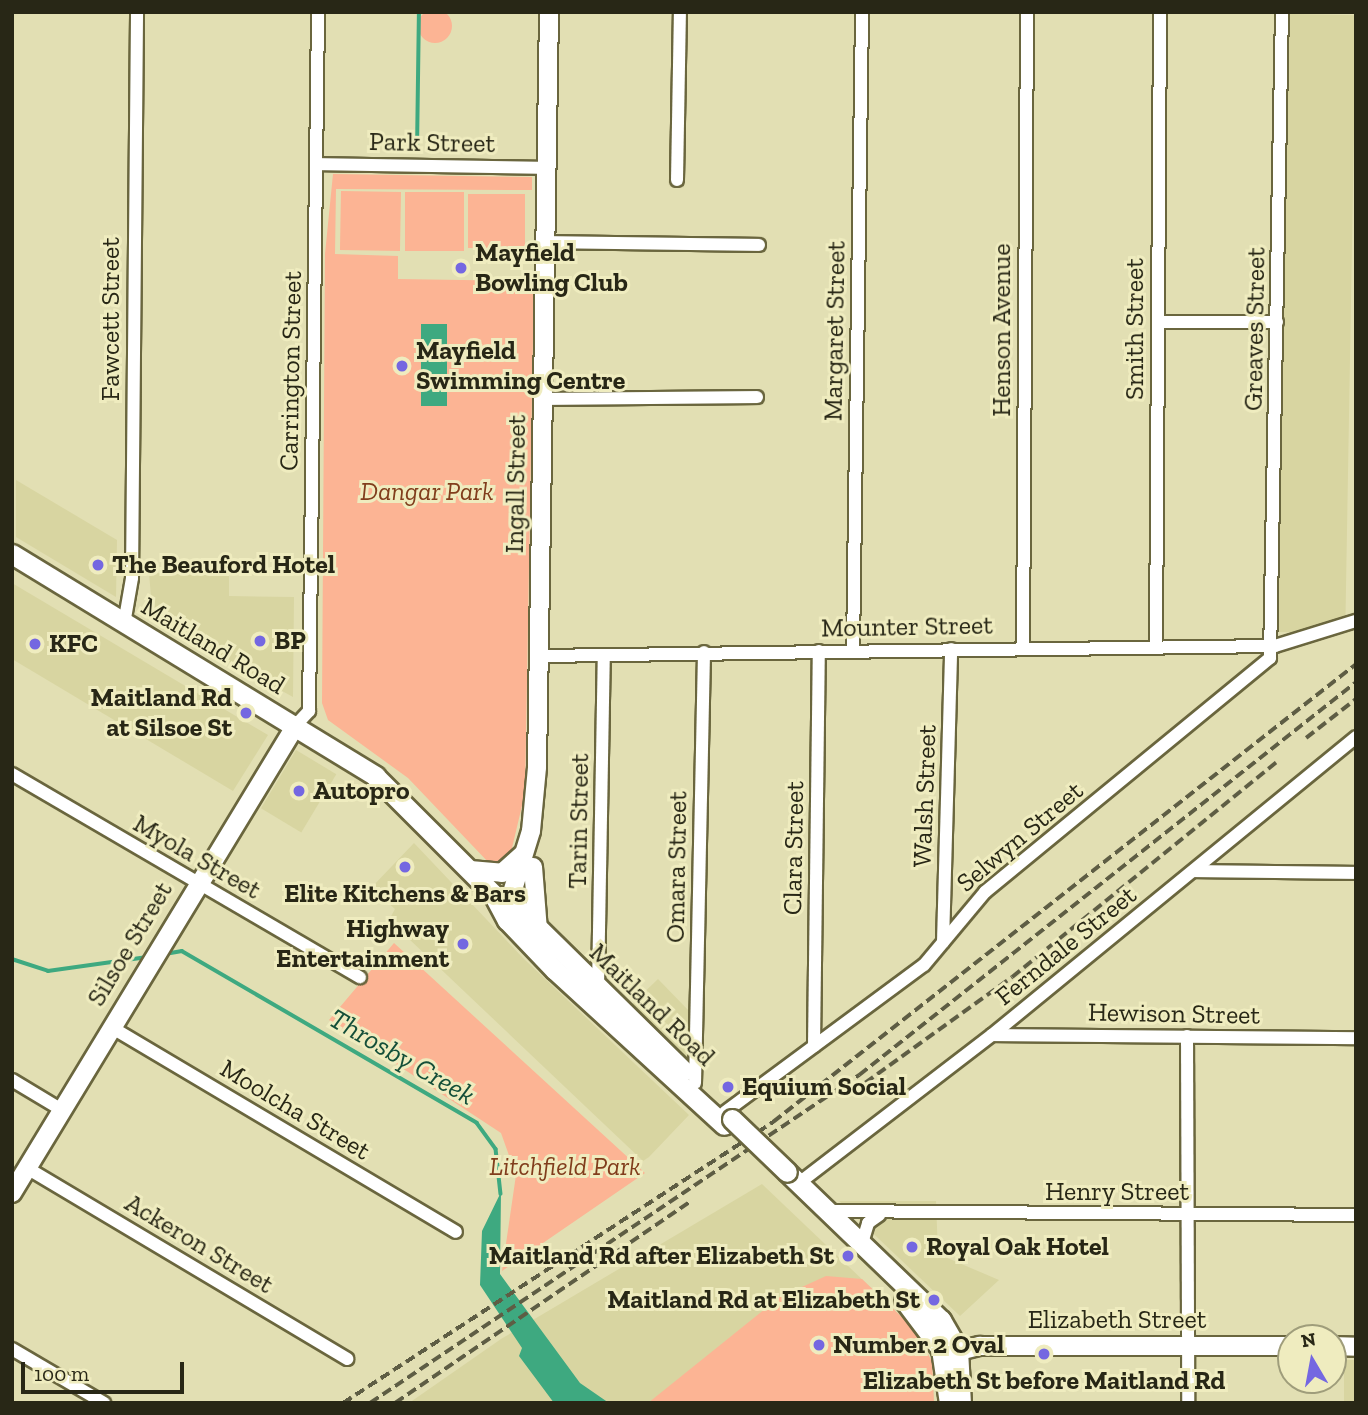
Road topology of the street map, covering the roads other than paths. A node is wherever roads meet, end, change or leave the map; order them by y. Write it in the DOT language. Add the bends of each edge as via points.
graph roads {
  1 [pos="137,12"];
  2 [pos="318,12"];
  3 [pos="549,12"];
  4 [pos="680,12"];
  5 [pos="862,12"];
  6 [pos="1027,12"];
  7 [pos="1160,12"];
  8 [pos="1282,12"];
  9 [pos="317,164"];
  10 [pos="547,168"];
  11 [pos="677,180"];
  12 [pos="546,242"];
  13 [pos="759,245"];
  14 [pos="1158,322"];
  15 [pos="1277,322"];
  16 [pos="757,397"];
  17 [pos="544,399"];
  18 [pos="12,554"];
  19 [pos="1356,621"];
  20 [pos="124,624"];
  21 [pos="1275,646"];
  22 [pos="1157,647"];
  23 [pos="951,649"];
  24 [pos="1023,649"];
  25 [pos="853,650"];
  26 [pos="819,651"];
  27 [pos="704,652"];
  28 [pos="604,655"];
  29 [pos="539,656"];
  30 [pos="296,725"];
  31 [pos="1355,738"];
  32 [pos="12,774"];
  33 [pos="528,861"];
  34 [pos="470,870"];
  35 [pos="1194,871"];
  36 [pos="1356,873"];
  37 [pos="197,884"];
  38 [pos="507,900"];
  39 [pos="538,930"];
  40 [pos="943,943"];
  41 [pos="360,978"];
  42 [pos="598,988"];
  43 [pos="111,1027"];
  44 [pos="992,1035"];
  45 [pos="1187,1036"];
  46 [pos="1356,1038"];
  47 [pos="814,1046"];
  48 [pos="12,1080"];
  49 [pos="695,1083"];
  50 [pos="62,1110"];
  51 [pos="727,1119"];
  52 [pos="27,1168"];
  53 [pos="788,1178"];
  54 [pos="12,1193"];
  55 [pos="827,1211"];
  56 [pos="879,1215"];
  57 [pos="1186,1215"];
  58 [pos="1356,1215"];
  59 [pos="456,1233"];
  60 [pos="862,1243"];
  61 [pos="1188,1346"];
  62 [pos="1277,1346"];
  63 [pos="12,1349"];
  64 [pos="951,1353"];
  65 [pos="347,1359"];
  66 [pos="104,1403"];
  67 [pos="948,1403"];
  68 [pos="961,1403"];
  69 [pos="1188,1403"];
  1 -- 20 [label="street, Fawcett Street" via="132,578"];
  2 -- 9 [label="street, Carrington Street"];
  3 -- 10 [label="main road, Ingall Street"];
  4 -- 11 [label="street"];
  5 -- 25 [label="street, Margaret Street"];
  6 -- 24 [label="street, Henson Avenue"];
  7 -- 14 [label="street, Smith Street"];
  8 -- 15 [label="street, Greaves Street"];
  9 -- 10 [label="street, Park Street"];
  9 -- 30 [label="street, Carrington Street" via="309,712"];
  10 -- 12 [label="main road, Ingall Street"];
  12 -- 13 [label="street"];
  12 -- 17 [label="main road, Ingall Street"];
  14 -- 15 [label="street"];
  14 -- 22 [label="street, Smith Street"];
  15 -- 21 [label="street, Greaves Street"];
  16 -- 17 [label="street"];
  17 -- 29 [label="main road, Ingall Street"];
  18 -- 20 [label="main road, Maitland Road"];
  19 -- 21 [label="street"];
  20 -- 30 [label="main road, Maitland Road"];
  21 -- 22 [label="street, Mounter Street"];
  21 -- 40 [label="street, Selwyn Street" via="1258,672 985,892"];
  22 -- 24 [label="street, Mounter Street"];
  23 -- 24 [label="street, Mounter Street"];
  23 -- 25 [label="street, Mounter Street"];
  23 -- 40 [label="street, Walsh Street"];
  25 -- 26 [label="street, Mounter Street"];
  26 -- 27 [label="street, Mounter Street"];
  26 -- 47 [label="street, Clara Street"];
  27 -- 28 [label="street, Mounter Street"];
  27 -- 49 [label="street, Omara Street"];
  28 -- 29 [label="street, Mounter Street"];
  28 -- 42 [label="street, Tarin Street"];
  29 -- 33 [label="main road, Ingall Street"];
  30 -- 34 [label="main road, Maitland Road" via="375,776"];
  30 -- 37 [label="main road, Silsoe Street"];
  31 -- 35 [label="street, Ferndale Street"];
  32 -- 37 [label="street, Myola Street"];
  33 -- 34 [label="main road" via="502,873"];
  33 -- 38 [label="main road" via="523,890"];
  33 -- 39 [label="main road, Ingall Street"];
  34 -- 38 [label="main road, Maitland Road"];
  35 -- 36 [label="street"];
  35 -- 44 [label="street, Ferndale Street"];
  37 -- 41 [label="street, Myola Street"];
  37 -- 43 [label="main road, Silsoe Street"];
  38 -- 39 [label="main road, Maitland Road"];
  38 -- 51 [label="main road, Maitland Road" via="507,920 550,965"];
  39 -- 42 [label="main road, Maitland Road"];
  40 -- 47 [label="street, Selwyn Street" via="924,965"];
  42 -- 49 [label="main road, Maitland Road"];
  43 -- 50 [label="main road, Silsoe Street"];
  43 -- 59 [label="street, Moolcha Street"];
  44 -- 45 [label="street, Hewison Street"];
  44 -- 53 [label="street, Ferndale Street"];
  45 -- 46 [label="street, Hewison Street"];
  45 -- 57 [label="street"];
  47 -- 51 [label="street, Selwyn Street"];
  48 -- 50 [label="street"];
  49 -- 51 [label="main road, Maitland Road"];
  50 -- 52 [label="main road, Silsoe Street"];
  51 -- 53 [label="main road, Maitland Road"];
  52 -- 54 [label="main road, Silsoe Street"];
  52 -- 65 [label="street, Ackeron Street"];
  53 -- 55 [label="main road, Maitland Road"];
  53 -- 64 [label="main road, Maitland Road"];
  55 -- 56 [label="street, Henry Street"];
  55 -- 60 [label="main road, Maitland Road"];
  56 -- 57 [label="street, Henry Street"];
  56 -- 60 [label="street" via="868,1223"];
  57 -- 58 [label="street, Henry Street"];
  57 -- 61 [label="street"];
  60 -- 64 [label="main road, Maitland Road" via="929,1307"];
  61 -- 62 [label="main road, Elizabeth Street"];
  61 -- 64 [label="main road, Elizabeth Street"];
  61 -- 69 [label="street"];
  63 -- 66 [label="street"];
  64 -- 67 [label="main road, Maitland Road"];
  64 -- 68 [label="main road, Maitland Road"];
}
